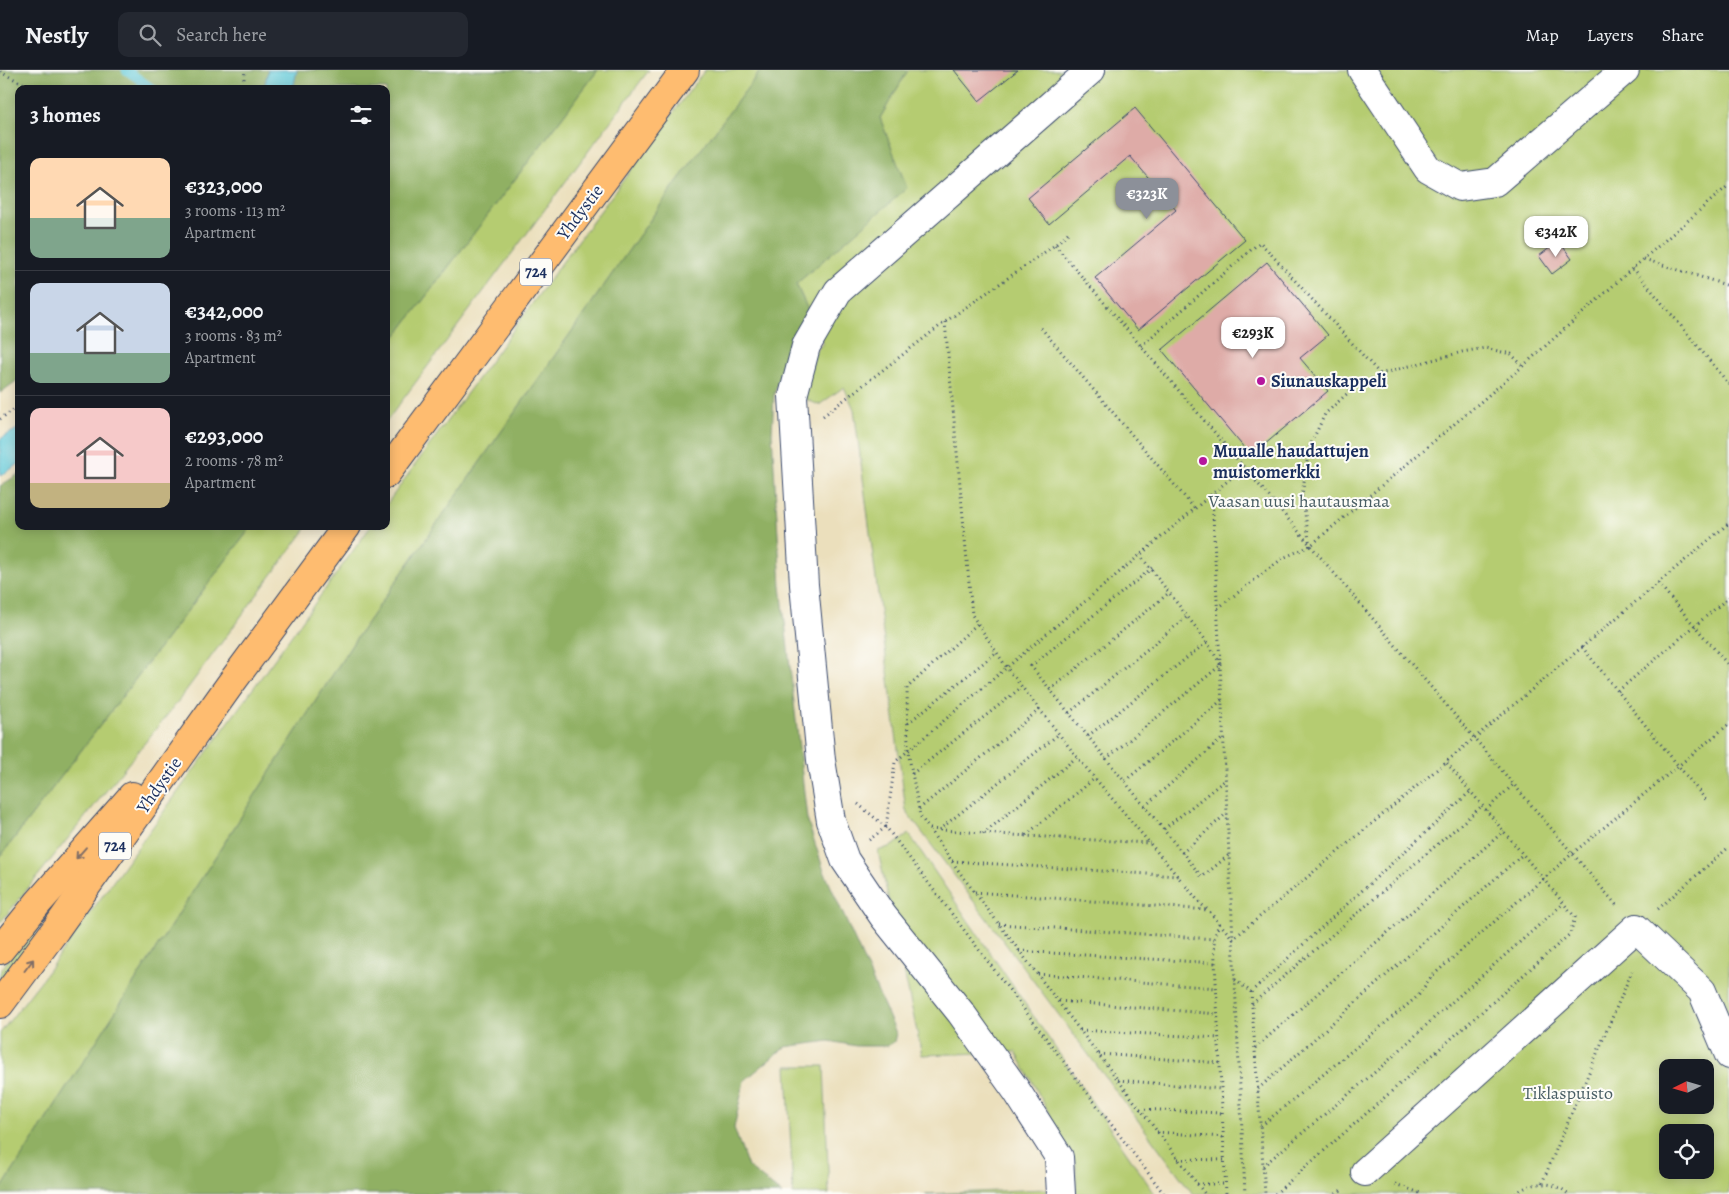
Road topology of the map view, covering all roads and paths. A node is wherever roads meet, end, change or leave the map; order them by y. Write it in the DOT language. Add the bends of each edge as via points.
graph roads {
  1 [pos="245,70"];
  2 [pos="685,70"];
  3 [pos="1091,70"];
  4 [pos="1362,70"];
  5 [pos="1625,70"];
  6 [pos="0,72"];
  7 [pos="26,85"];
  8 [pos="243,85"];
  9 [pos="1729,185"];
  10 [pos="1070,231"];
  11 [pos="1055,245"];
  12 [pos="1644,259"];
  13 [pos="1633,268"];
  14 [pos="1729,286"];
  15 [pos="945,322"];
  16 [pos="1041,328"];
  17 [pos="1141,346"];
  18 [pos="1524,366"];
  19 [pos="1380,374"];
  20 [pos="1729,384"];
  21 [pos="15,409"];
  22 [pos="0,419"];
  23 [pos="794,430"];
  24 [pos="1244,467"];
  25 [pos="390,469"];
  26 [pos="1212,494"];
  27 [pos="1195,508"];
  28 [pos="1729,523"];
  29 [pos="344,530"];
  30 [pos="1310,546"];
  31 [pos="1140,555"];
  32 [pos="1152,568"];
  33 [pos="1658,583"];
  34 [pos="1170,592"];
  35 [pos="1729,596"];
  36 [pos="1218,608"];
  37 [pos="1188,616"];
  38 [pos="978,624"];
  39 [pos="1694,626"];
  40 [pos="1207,642"];
  41 [pos="1582,646"];
  42 [pos="997,652"];
  43 [pos="1220,665"];
  44 [pos="1729,666"];
  45 [pos="1007,668"];
  46 [pos="229,686"];
  47 [pos="1022,687"];
  48 [pos="1050,690"];
  49 [pos="1618,691"];
  50 [pos="1222,699"];
  51 [pos="1040,709"];
  52 [pos="1069,713"];
  53 [pos="908,723"];
  54 [pos="1729,724"];
  55 [pos="1059,734"];
  56 [pos="1088,736"];
  57 [pos="1224,738"];
  58 [pos="1474,738"];
  59 [pos="908,751"];
  60 [pos="1077,757"];
  61 [pos="1106,759"];
  62 [pos="1446,762"];
  63 [pos="1678,765"];
  64 [pos="912,774"];
  65 [pos="1094,779"];
  66 [pos="1226,780"];
  67 [pos="1125,782"];
  68 [pos="1514,784"];
  69 [pos="826,791"];
  70 [pos="1471,792"];
  71 [pos="1706,800"];
  72 [pos="1483,805"];
  73 [pos="1145,806"];
  74 [pos="918,809"];
  75 [pos="1486,810"];
  76 [pos="1227,813"];
  77 [pos="886,826"];
  78 [pos="930,830"];
  79 [pos="939,830"];
  80 [pos="1164,830"];
  81 [pos="1504,831"];
  82 [pos="982,834"];
  83 [pos="1026,835"];
  84 [pos="1150,844"];
  85 [pos="1729,847"];
  86 [pos="1182,853"];
  87 [pos="1573,853"];
  88 [pos="1229,854"];
  89 [pos="1523,854"];
  90 [pos="845,860"];
  91 [pos="952,861"];
  92 [pos="1179,876"];
  93 [pos="1543,878"];
  94 [pos="975,892"];
  95 [pos="1564,903"];
  96 [pos="1208,910"];
  97 [pos="1220,923"];
  98 [pos="999,924"];
  99 [pos="1636,928"];
  100 [pos="1214,939"];
  101 [pos="1233,939"];
  102 [pos="0,950"];
  103 [pos="1020,951"];
  104 [pos="1216,963"];
  105 [pos="1037,974"];
  106 [pos="1235,980"];
  107 [pos="1217,988"];
  108 [pos="1251,992"];
  109 [pos="1058,1001"];
  110 [pos="0,1004"];
  111 [pos="1252,1004"];
  112 [pos="1218,1014"];
  113 [pos="1080,1030"];
  114 [pos="1219,1038"];
  115 [pos="1255,1048"];
  116 [pos="1098,1054"];
  117 [pos="1729,1054"];
  118 [pos="1220,1063"];
  119 [pos="1118,1080"];
  120 [pos="1221,1088"];
  121 [pos="1258,1089"];
  122 [pos="1140,1109"];
  123 [pos="1222,1113"];
  124 [pos="1261,1126"];
  125 [pos="1157,1132"];
  126 [pos="1223,1136"];
  127 [pos="1178,1159"];
  128 [pos="1224,1160"];
  129 [pos="1263,1166"];
  130 [pos="1365,1172"];
  131 [pos="1542,1183"];
  132 [pos="1197,1184"];
  133 [pos="1225,1184"];
  134 [pos="1061,1194"];
  135 [pos="1164,1194"];
  136 [pos="1205,1194"];
  137 [pos="1226,1194"];
  138 [pos="1245,1194"];
  139 [pos="1266,1194"];
  140 [pos="1276,1194"];
  141 [pos="1516,1194"];
  142 [pos="1568,1194"];
  1 -- 8 [label="path"];
  2 -- 25 [label="main road, Yhdystie / 724"];
  3 -- 23 [label="lane" via="838,292 806,346 793,396"];
  4 -- 5 [label="lane" via="1428,169 1460,187 1495,182"];
  6 -- 7 [label="path"];
  9 -- 12 [label="path"];
  10 -- 11 [label="path"];
  11 -- 15 [label="path"];
  11 -- 17 [label="path"];
  12 -- 13 [label="path"];
  12 -- 14 [label="path"];
  13 -- 18 [label="path"];
  13 -- 20 [label="path"];
  15 -- 23 [label="path" via="826,414"];
  15 -- 38 [label="path" via="972,616"];
  16 -- 27 [label="path"];
  17 -- 19 [label="path" via="1260,242"];
  17 -- 24 [label="path"];
  18 -- 19 [label="path" via="1511,354 1485,348"];
  18 -- 30 [label="path"];
  19 -- 30 [label="path" via="1352,389 1325,414 1309,448 1302,495"];
  21 -- 22 [label="path"];
  23 -- 69 [label="lane" via="804,585"];
  24 -- 26 [label="path"];
  24 -- 30 [label="path"];
  26 -- 27 [label="path"];
  26 -- 36 [label="path"];
  27 -- 31 [label="path"];
  28 -- 33 [label="path"];
  29 -- 46 [label="main road, Yhdystie / 724"];
  30 -- 36 [label="path" via="1283,558"];
  30 -- 58 [label="path"];
  31 -- 32 [label="path"];
  31 -- 45 [label="path"];
  32 -- 34 [label="path"];
  32 -- 48 [label="path" via="1031,666"];
  33 -- 39 [label="path"];
  33 -- 41 [label="path"];
  34 -- 37 [label="path"];
  34 -- 48 [label="path"];
  35 -- 39 [label="path"];
  36 -- 43 [label="path"];
  37 -- 40 [label="path"];
  37 -- 52 [label="path"];
  38 -- 42 [label="path"];
  38 -- 53 [label="path" via="908,688"];
  39 -- 44 [label="path"];
  39 -- 49 [label="path"];
  40 -- 43 [label="path"];
  40 -- 56 [label="path"];
  41 -- 49 [label="path"];
  41 -- 58 [label="path"];
  42 -- 45 [label="path"];
  42 -- 53 [label="path"];
  43 -- 50 [label="path"];
  43 -- 61 [label="path"];
  45 -- 47 [label="path"];
  45 -- 59 [label="path"];
  46 -- 102 [label="main road, Yhdystie / 724, one-way"];
  110 -- 46 [label="main road, Yhdystie / 724, one-way"];
  47 -- 51 [label="path"];
  47 -- 64 [label="path"];
  48 -- 52 [label="path"];
  49 -- 63 [label="path"];
  50 -- 57 [label="path"];
  50 -- 67 [label="path"];
  51 -- 55 [label="path"];
  51 -- 74 [label="path"];
  52 -- 56 [label="path"];
  53 -- 59 [label="path"];
  54 -- 63 [label="path"];
  55 -- 60 [label="path"];
  55 -- 79 [label="path"];
  56 -- 61 [label="path"];
  57 -- 66 [label="path"];
  57 -- 73 [label="path"];
  58 -- 62 [label="path"];
  58 -- 68 [label="path"];
  59 -- 64 [label="path"];
  59 -- 77 [label="path" via="895,762"];
  60 -- 65 [label="path"];
  60 -- 82 [label="path"];
  61 -- 67 [label="path"];
  62 -- 70 [label="path"];
  62 -- 101 [label="path"];
  63 -- 71 [label="path"];
  63 -- 87 [label="path"];
  64 -- 74 [label="path"];
  65 -- 83 [label="path"];
  65 -- 84 [label="path"];
  66 -- 76 [label="path"];
  66 -- 80 [label="path"];
  67 -- 73 [label="path"];
  68 -- 75 [label="path"];
  68 -- 87 [label="path"];
  69 -- 77 [label="path" via="858,805"];
  69 -- 90 [label="lane"];
  70 -- 72 [label="path"];
  70 -- 108 [label="path"];
  72 -- 75 [label="path"];
  72 -- 111 [label="path"];
  73 -- 80 [label="path"];
  74 -- 78 [label="path"];
  75 -- 81 [label="path"];
  76 -- 86 [label="path"];
  76 -- 88 [label="path"];
  77 -- 90 [label="path"];
  77 -- 135 [label="path"];
  78 -- 79 [label="path"];
  78 -- 91 [label="path"];
  79 -- 82 [label="path"];
  80 -- 86 [label="path"];
  81 -- 89 [label="path"];
  81 -- 115 [label="path"];
  82 -- 83 [label="path"];
  83 -- 84 [label="path"];
  84 -- 92 [label="path"];
  85 -- 99 [label="path"];
  86 -- 88 [label="path" via="1202,877"];
  87 -- 93 [label="path"];
  87 -- 99 [label="path"];
  88 -- 101 [label="path"];
  89 -- 93 [label="path"];
  89 -- 121 [label="path"];
  90 -- 134 [label="lane" via="883,916 961,1013 1016,1090 1059,1157"];
  91 -- 92 [label="path"];
  91 -- 94 [label="path"];
  92 -- 96 [label="path"];
  93 -- 95 [label="path"];
  93 -- 124 [label="path" via="1431,977 1418,996"];
  94 -- 96 [label="path"];
  94 -- 98 [label="path"];
  95 -- 129 [label="path" via="1387,1062"];
  95 -- 140 [label="path" via="1576,917 1570,934"];
  96 -- 97 [label="path"];
  97 -- 100 [label="path"];
  97 -- 101 [label="path"];
  98 -- 100 [label="path"];
  98 -- 103 [label="path"];
  99 -- 117 [label="lane" via="1702,991"];
  99 -- 130 [label="lane"];
  99 -- 131 [label="path" via="1632,971"];
  100 -- 104 [label="path"];
  101 -- 106 [label="path"];
  103 -- 104 [label="path"];
  103 -- 105 [label="path"];
  104 -- 107 [label="path"];
  105 -- 107 [label="path"];
  105 -- 109 [label="path"];
  106 -- 108 [label="path"];
  106 -- 138 [label="path"];
  107 -- 112 [label="path"];
  108 -- 111 [label="path"];
  109 -- 112 [label="path"];
  109 -- 113 [label="path"];
  111 -- 115 [label="path"];
  112 -- 114 [label="path"];
  113 -- 114 [label="path"];
  113 -- 116 [label="path"];
  114 -- 118 [label="path"];
  115 -- 121 [label="path"];
  116 -- 118 [label="path"];
  116 -- 119 [label="path"];
  118 -- 120 [label="path"];
  119 -- 120 [label="path"];
  119 -- 122 [label="path"];
  120 -- 123 [label="path"];
  121 -- 124 [label="path"];
  122 -- 123 [label="path"];
  122 -- 125 [label="path"];
  123 -- 126 [label="path"];
  124 -- 129 [label="path"];
  125 -- 126 [label="path"];
  125 -- 127 [label="path"];
  126 -- 128 [label="path"];
  127 -- 128 [label="path"];
  127 -- 132 [label="path"];
  128 -- 133 [label="path"];
  129 -- 139 [label="path"];
  131 -- 141 [label="path"];
  131 -- 142 [label="path" via="1554,1185"];
  132 -- 133 [label="path"];
  132 -- 136 [label="path"];
  133 -- 137 [label="path"];
}
